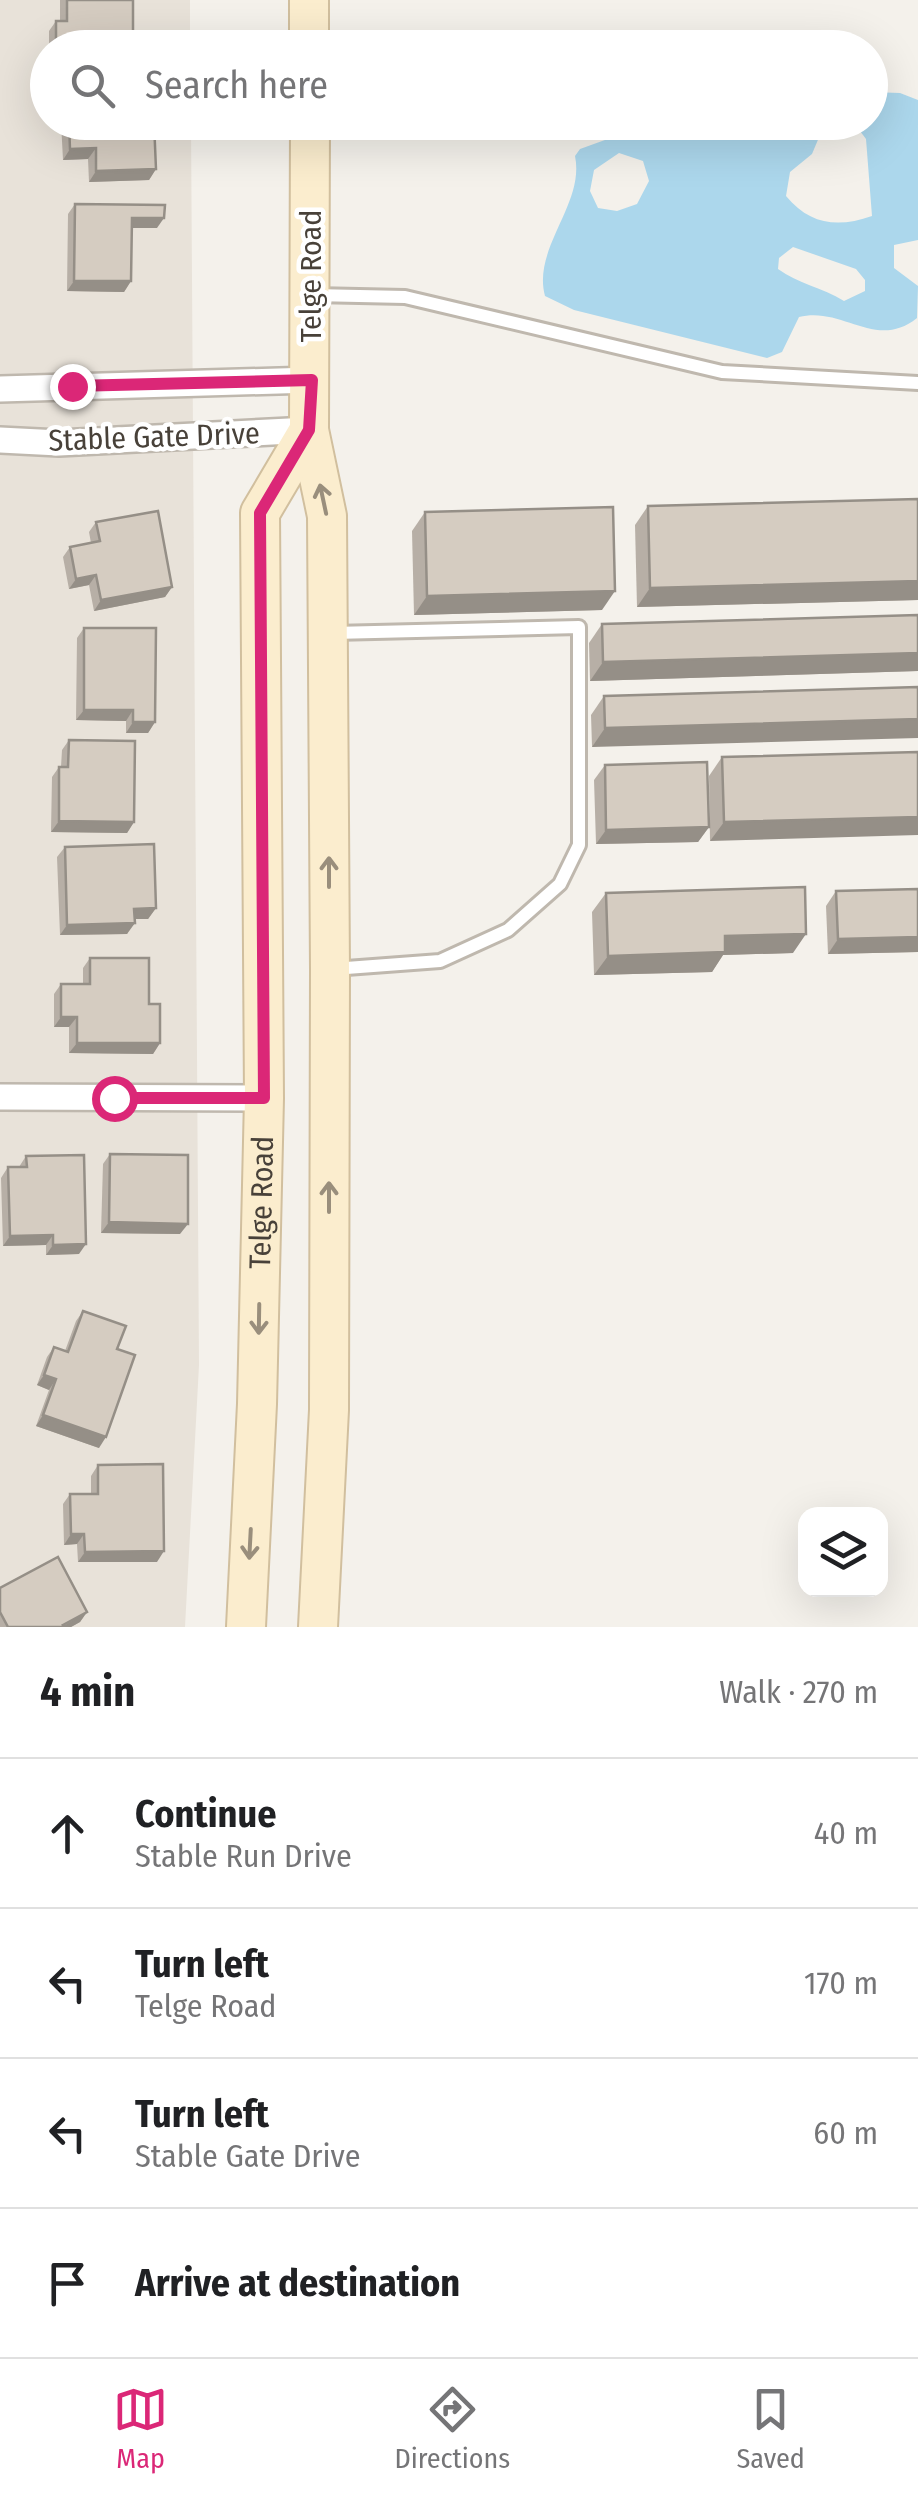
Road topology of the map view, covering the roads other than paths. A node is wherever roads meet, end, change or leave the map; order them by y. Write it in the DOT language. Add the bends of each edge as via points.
graph roads {
  1 [pos="309,0"];
  2 [pos="309,30"];
  3 [pos="310,140"];
  4 [pos="310,294"];
  5 [pos="312,380"];
  6 [pos="918,383"];
  7 [pos="0,390"];
  8 [pos="309,430"];
  9 [pos="0,440"];
  10 [pos="328,633"];
  11 [pos="330,970"];
  12 [pos="0,1097"];
  13 [pos="264,1098"];
  14 [pos="246,1627"];
  15 [pos="318,1627"];
  1 -- 2 [label="main road"];
  3 -- 4 [label="main road, Telge Road"];
  4 -- 5 [label="main road, Telge Road"];
  4 -- 6 [label="lane" via="404,297 722,372"];
  5 -- 7 [label="street, Stable Gate Drive"];
  5 -- 8 [label="main road, Telge Road"];
  8 -- 9 [label="street, Stable Gate Drive" via="59,444"];
  10 -- 8 [label="main road, Telge Road, one-way" via="327,516"];
  8 -- 13 [label="main road, Telge Road" via="260,513"];
  11 -- 10 [label="main road, Telge Road, one-way"];
  10 -- 11 [label="lane" via="579,627 579,846 560,884 508,930 440,961"];
  15 -- 11 [label="main road, Telge Road, one-way" via="329,1410"];
  12 -- 13 [label="street"];
  13 -- 14 [label="main road, Telge Road, one-way"];
}
